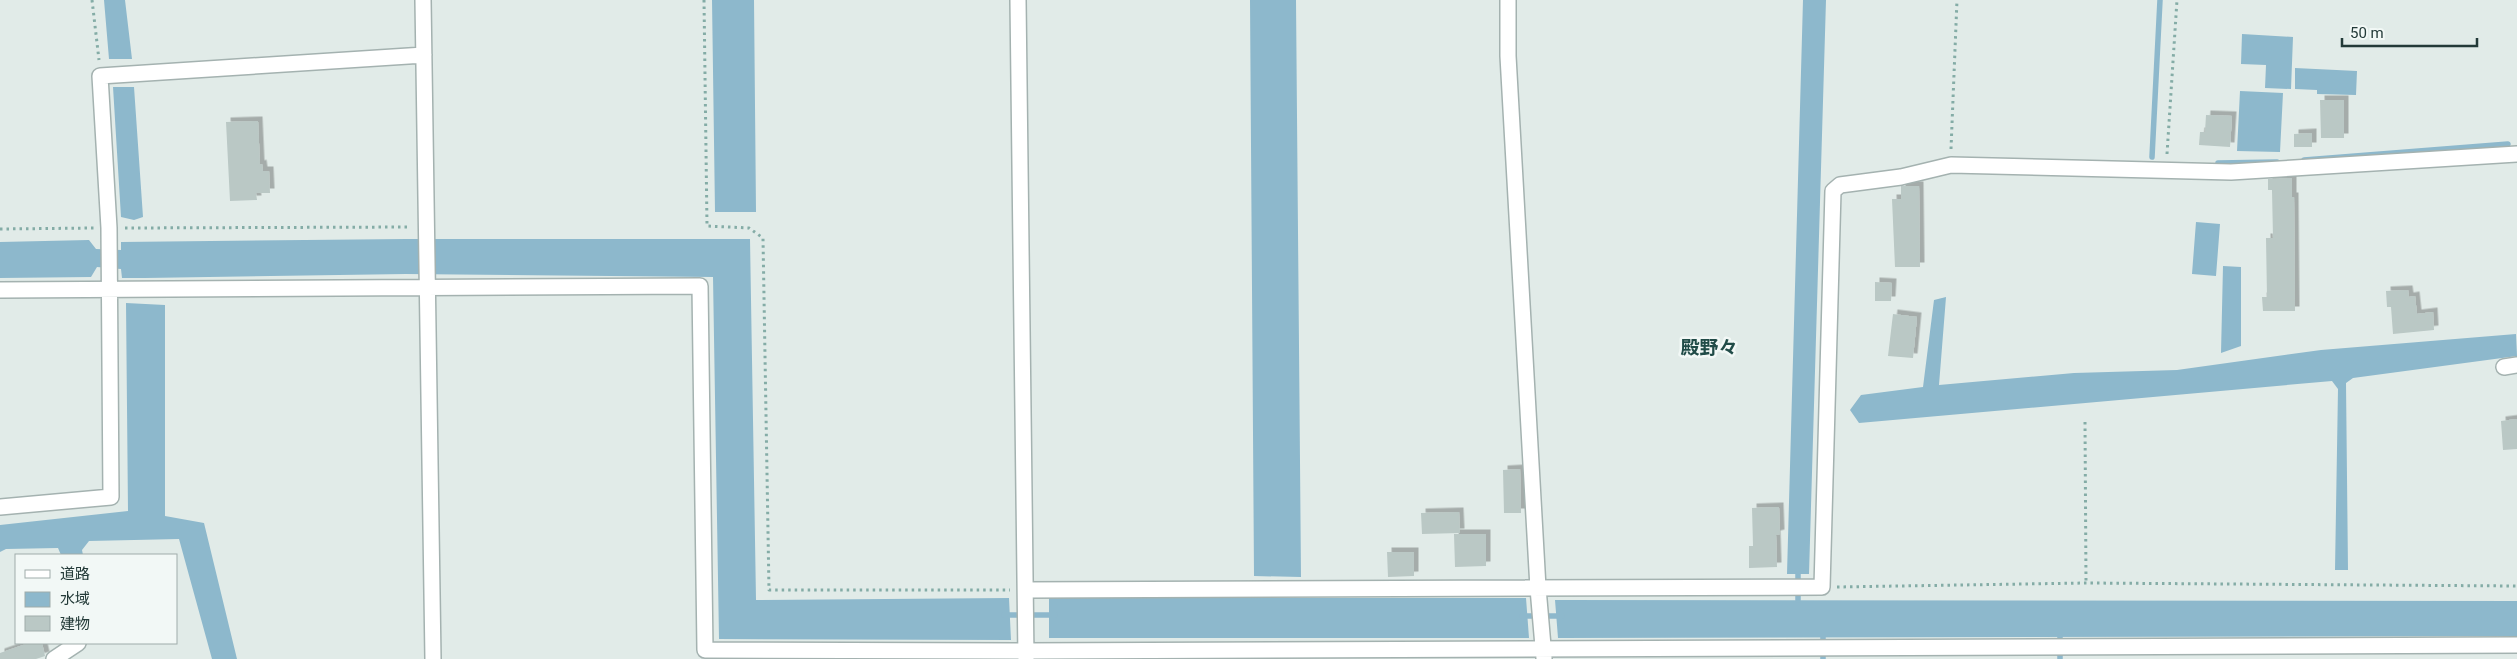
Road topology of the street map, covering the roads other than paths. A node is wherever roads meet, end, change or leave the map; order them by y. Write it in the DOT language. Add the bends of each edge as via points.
graph roads {
  1 [pos="424,0"];
  2 [pos="1018,0"];
  3 [pos="1508,0"];
  4 [pos="424,56"];
  5 [pos="2517,154"];
  6 [pos="109,281"];
  7 [pos="428,287"];
  8 [pos="0,290"];
  9 [pos="0,507"];
  10 [pos="1538,588"];
  11 [pos="1026,592"];
  12 [pos="76,644"];
  13 [pos="2517,645"];
  14 [pos="2066,651"];
  15 [pos="1026,652"];
  16 [pos="1544,654"];
  17 [pos="54,659"];
  18 [pos="433,659"];
  1 -- 4 [label="street"];
  2 -- 11 [label="street"];
  3 -- 10 [label="street" via="1509,76"];
  4 -- 6 [label="street" via="100,76"];
  4 -- 7 [label="street"];
  5 -- 10 [label="street" via="2231,172 1951,165 1901,177 1840,185 1833,192 1822,587"];
  6 -- 7 [label="street"];
  6 -- 8 [label="street"];
  6 -- 9 [label="street" via="111,496"];
  7 -- 15 [label="street" via="700,286 705,650"];
  7 -- 18 [label="street"];
  10 -- 11 [label="street"];
  10 -- 16 [label="street"];
  11 -- 15 [label="street"];
  12 -- 17 [label="street"];
  13 -- 14 [label="street"];
  14 -- 16 [label="street" via="1823,648"];
  15 -- 16 [label="street"];
}
